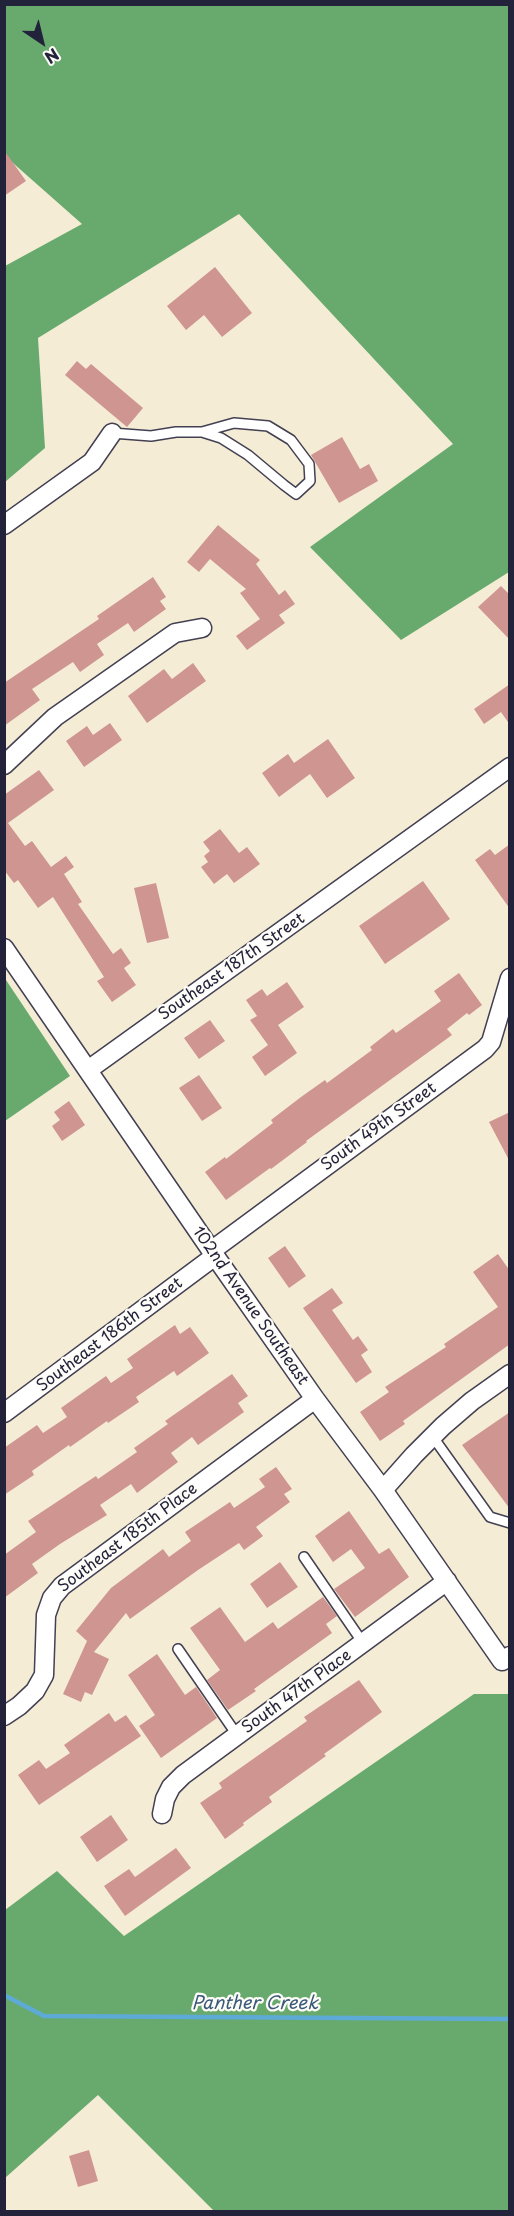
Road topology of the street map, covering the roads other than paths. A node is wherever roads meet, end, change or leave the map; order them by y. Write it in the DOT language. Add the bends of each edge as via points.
graph roads {
  1 [pos="202,432"];
  2 [pos="112,433"];
  3 [pos="4,525"];
  4 [pos="202,628"];
  5 [pos="4,765"];
  6 [pos="510,767"];
  7 [pos="4,948"];
  8 [pos="510,978"];
  9 [pos="88,1070"];
  10 [pos="213,1254"];
  11 [pos="510,1374"];
  12 [pos="315,1399"];
  13 [pos="4,1413"];
  14 [pos="433,1437"];
  15 [pos="383,1490"];
  16 [pos="510,1523"];
  17 [pos="304,1557"];
  18 [pos="447,1581"];
  19 [pos="363,1643"];
  20 [pos="178,1649"];
  21 [pos="506,1658"];
  22 [pos="4,1716"];
  23 [pos="237,1736"];
  24 [pos="162,1814"];
  1 -- 1 [label="lane" via="234,423 268,426 291,440 309,464 310,481 296,494 248,455 221,438"];
  1 -- 2 [label="lane" via="151,436"];
  2 -- 3 [label="street" via="92,462"];
  4 -- 5 [label="street" via="175,633 55,717"];
  6 -- 9 [label="street, Southeast 187th Street"];
  7 -- 9 [label="street, 102nd Avenue Southeast"];
  8 -- 10 [label="street, South 49th Street" via="491,1042 485,1048"];
  9 -- 10 [label="street, 102nd Avenue Southeast"];
  10 -- 12 [label="street, 102nd Avenue Southeast"];
  10 -- 13 [label="street, Southeast 186th Street"];
  11 -- 14 [label="street" via="472,1401"];
  12 -- 15 [label="street, 102nd Avenue Southeast"];
  12 -- 22 [label="street, Southeast 185th Place" via="62,1586 46,1615 44,1675 34,1691"];
  14 -- 15 [label="street"];
  14 -- 16 [label="lane" via="490,1517"];
  15 -- 18 [label="street, 102nd Avenue Southeast"];
  17 -- 19 [label="lane"];
  18 -- 19 [label="street, South 47th Place"];
  18 -- 21 [label="street, 102nd Avenue Southeast"];
  19 -- 23 [label="street, South 47th Place"];
  20 -- 23 [label="lane"];
  23 -- 24 [label="street, South 47th Place" via="171,1787"];
}
